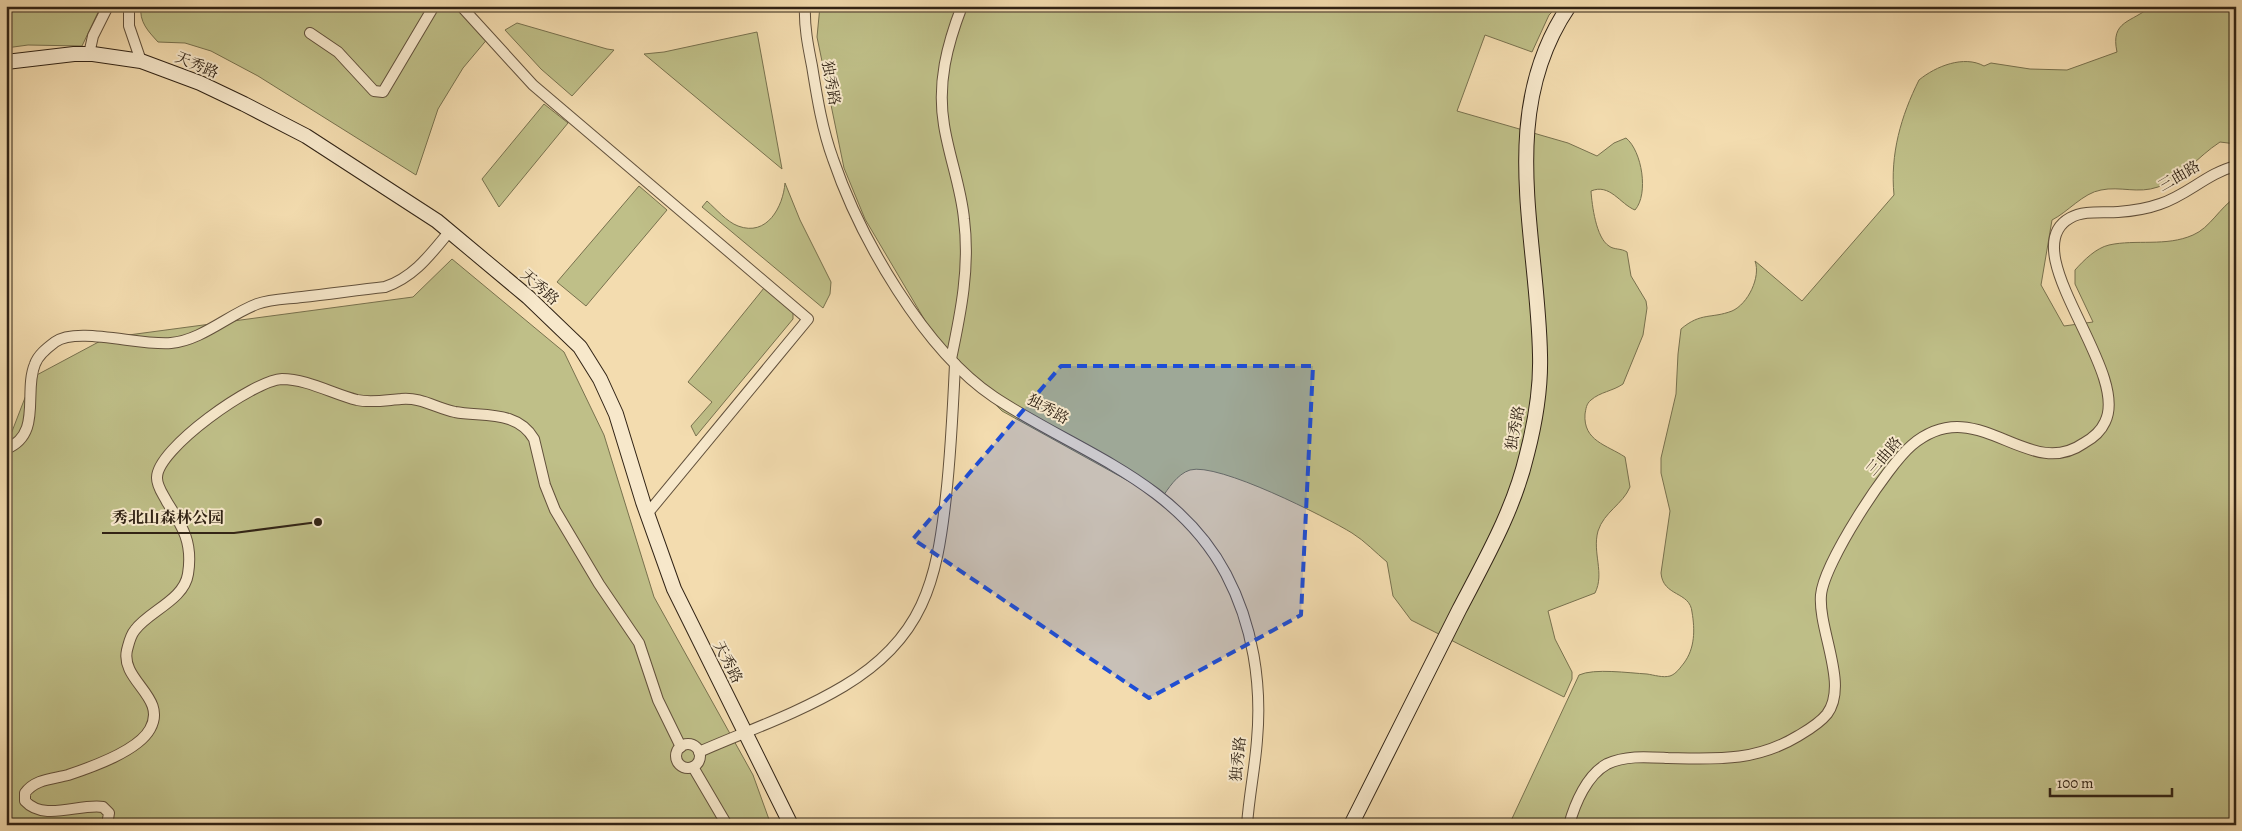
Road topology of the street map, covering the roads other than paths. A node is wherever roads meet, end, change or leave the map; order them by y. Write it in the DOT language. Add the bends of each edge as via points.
graph roads {
  1 [pos="108,6"];
  2 [pos="129,6"];
  3 [pos="434,6"];
  4 [pos="461,6"];
  5 [pos="805,6"];
  6 [pos="962,6"];
  7 [pos="1569,6"];
  8 [pos="310,33"];
  9 [pos="89,54"];
  10 [pos="141,61"];
  11 [pos="6,62"];
  12 [pos="2236,166"];
  13 [pos="449,232"];
  14 [pos="953,361"];
  15 [pos="6,449"];
  16 [pos="647,514"];
  17 [pos="745,732"];
  18 [pos="681,747"];
  19 [pos="699,752"];
  20 [pos="693,767"];
  21 [pos="107,825"];
  22 [pos="727,825"];
  23 [pos="791,825"];
  24 [pos="1247,825"];
  25 [pos="1351,825"];
  26 [pos="1569,825"];
  1 -- 9 [label="street" via="93,36"];
  2 -- 10 [label="street" via="129,26"];
  3 -- 8 [label="street" via="383,92 374,91 338,52"];
  4 -- 16 [label="street" via="533,85 808,318"];
  5 -- 14 [label="street, 独秀路" via="807,38 820,112 842,183 868,239 900,291"];
  6 -- 14 [label="street" via="948,47 942,92 944,126 962,201 966,236 964,287"];
  7 -- 25 [label="main road, 独秀路" via="1537,70 1527,124 1525,146 1540,356 1537,400 1527,455 1513,501 1489,552"];
  9 -- 10 [label="main road, 天秀路"];
  9 -- 11 [label="main road, 天秀路"];
  10 -- 13 [label="main road, 天秀路" via="200,83 306,136"];
  12 -- 26 [label="street, 三曲路" via="2212,174 2167,202 2125,211 2078,215 2061,225 2055,246 2058,269 2067,296 2106,378 2110,401 2106,420 2087,441 2059,454 2038,453 1989,432 1957,427 1929,434 1902,454 1835,555 1824,579 1822,613 1835,691 1832,706 1821,720 1781,747 1760,754 1719,758 1645,757 1614,761 1600,769 1588,782"];
  13 -- 15 [label="street" via="417,270 385,287 258,304 193,337 171,343 149,344 75,335 60,338 44,351 35,364 29,423 20,439"];
  13 -- 16 [label="main road, 天秀路" via="528,297 580,347 616,414"];
  14 -- 17 [label="street" via="950,459 940,547 932,581 918,612 888,652 860,676 810,704"];
  14 -- 24 [label="street, 独秀路" via="997,399 1104,459 1157,494 1193,526 1219,561 1245,618 1257,680 1258,738"];
  16 -- 17 [label="main road, 天秀路" via="674,589"];
  17 -- 19 [label="street"];
  17 -- 23 [label="main road, 天秀路"];
  18 -- 19 [label="street" via="691,745"];
  18 -- 20 [label="street" via="676,755 678,762 686,768"];
  18 -- 21 [label="street" via="658,700 639,644 555,510 544,485 534,439 527,429 500,416 453,411 416,398 360,401 292,380 270,381 247,392 199,426 167,453 159,466 157,481 160,490 186,534 189,566 184,585 134,631 126,654 129,671 151,702 152,726 132,747 68,775 41,781 25,793 25,801 39,809 104,807 109,814"];
  19 -- 20 [label="street" via="699,762"];
  20 -- 22 [label="street"];
}
